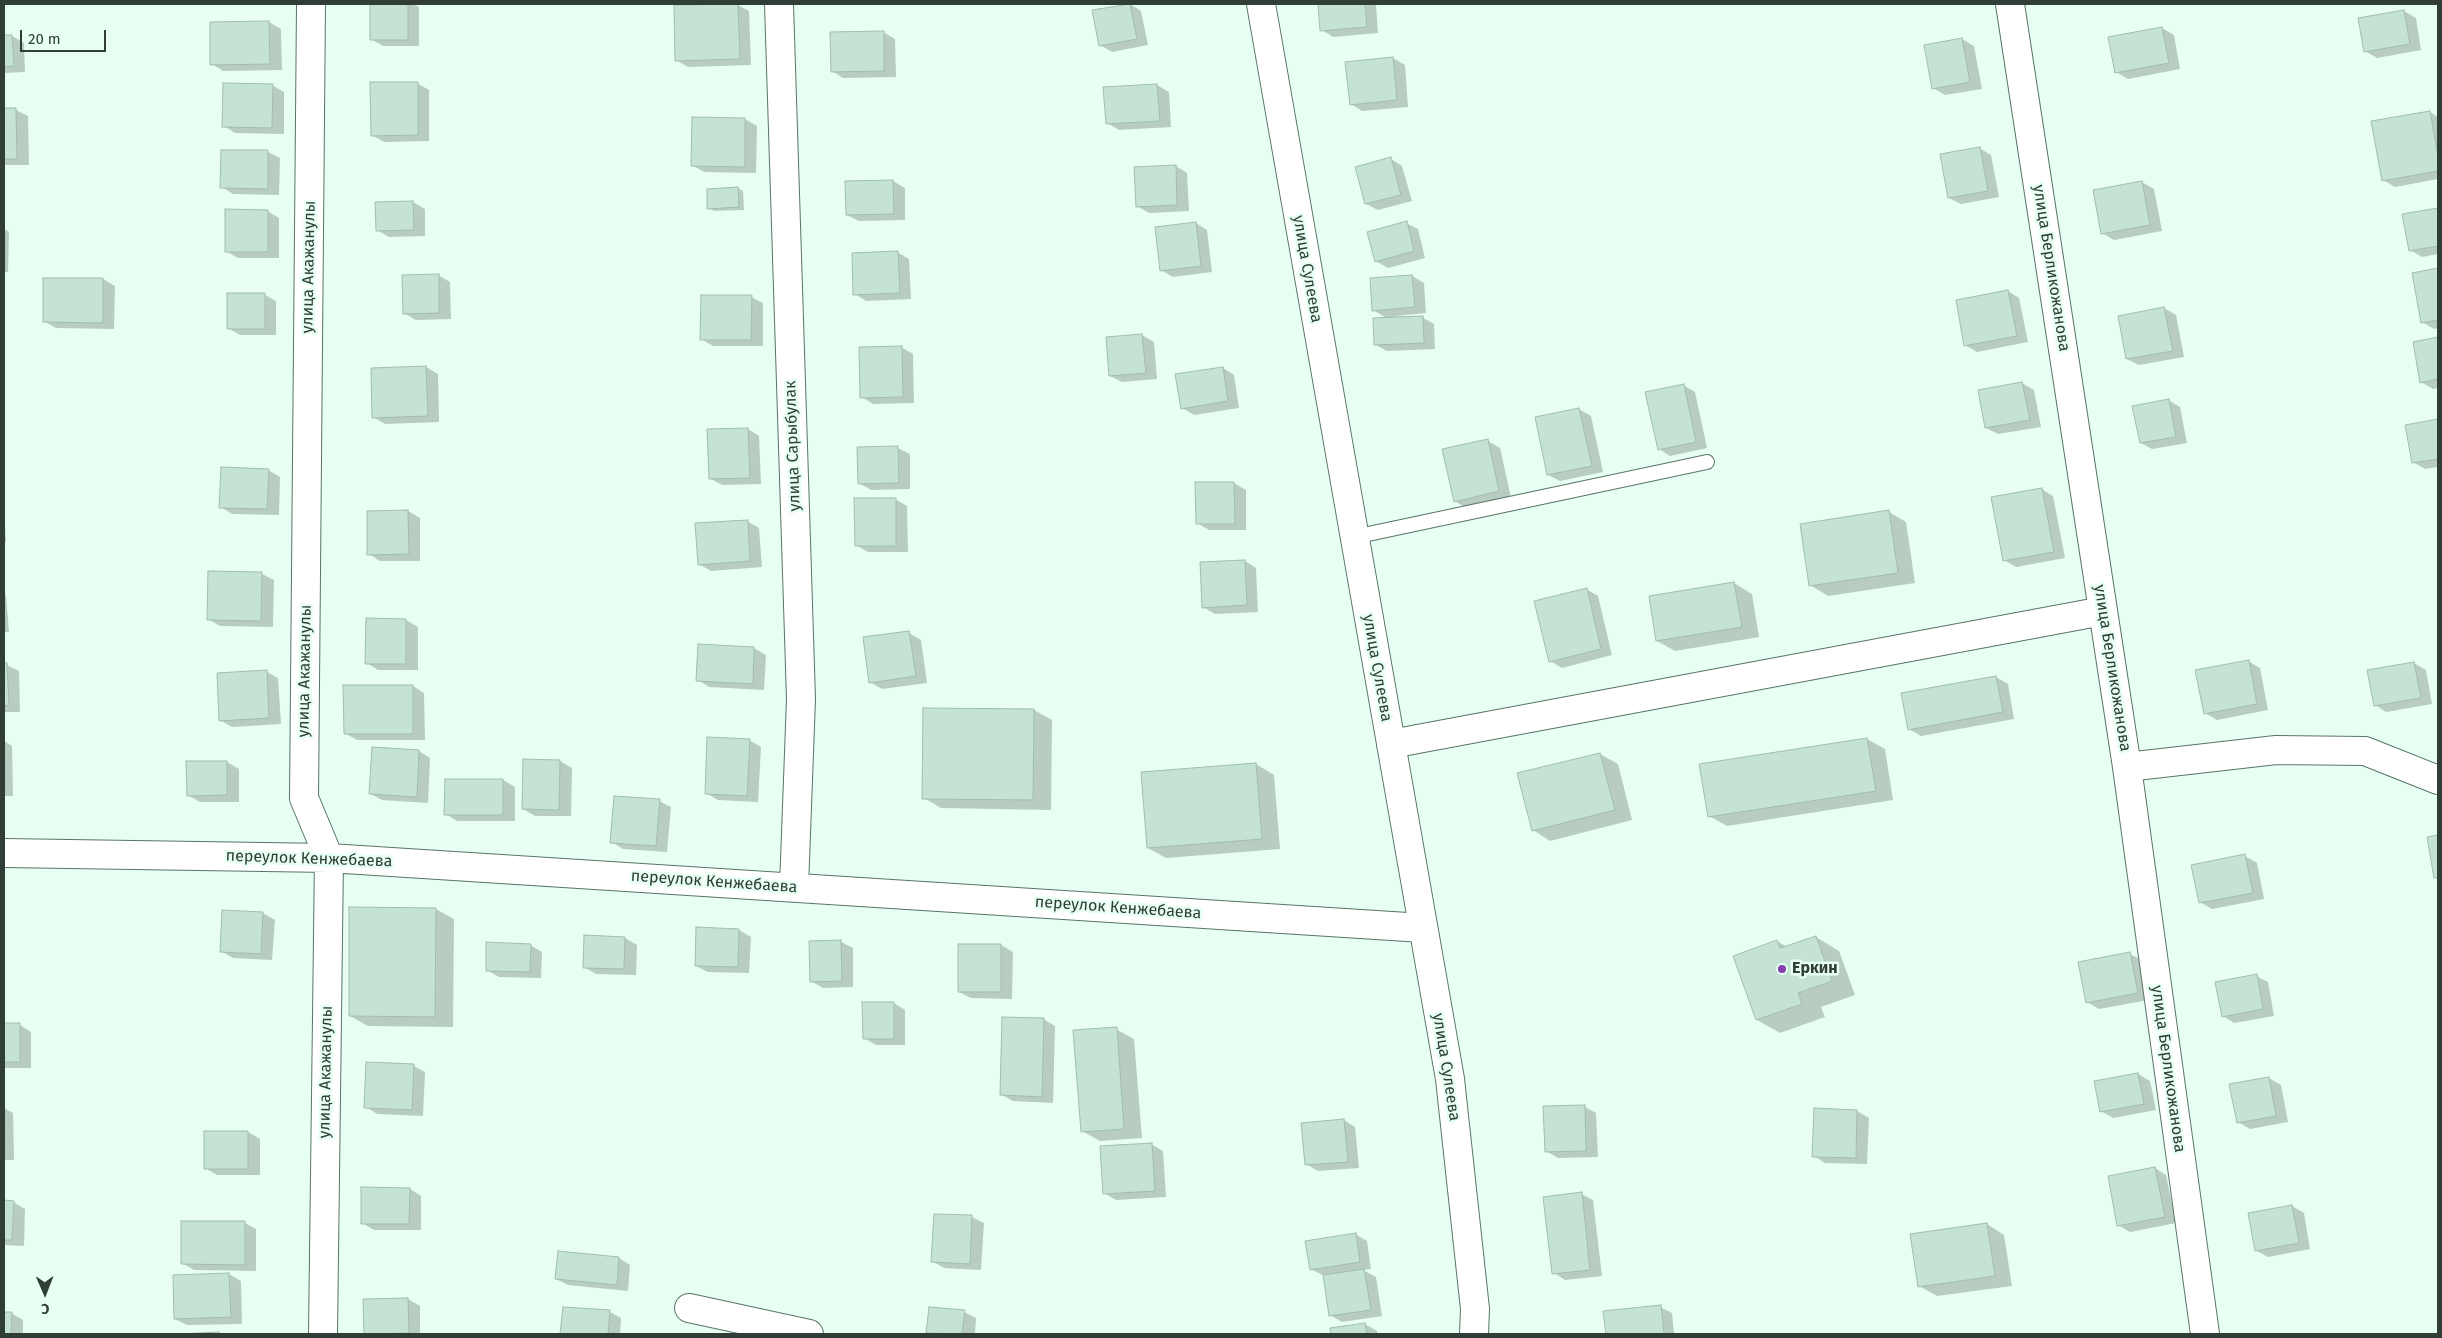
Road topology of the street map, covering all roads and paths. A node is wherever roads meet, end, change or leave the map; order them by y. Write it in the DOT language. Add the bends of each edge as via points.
graph roads {
  1 [pos="311,4"];
  2 [pos="779,4"];
  3 [pos="1261,4"];
  4 [pos="2010,4"];
  5 [pos="1707,462"];
  6 [pos="1354,537"];
  7 [pos="2103,611"];
  8 [pos="1390,744"];
  9 [pos="2127,767"];
  10 [pos="2438,780"];
  11 [pos="4,852"];
  12 [pos="328,858"];
  13 [pos="794,888"];
  14 [pos="1423,928"];
  15 [pos="689,1308"];
  16 [pos="323,1334"];
  17 [pos="809,1334"];
  18 [pos="1474,1334"];
  19 [pos="2205,1334"];
  1 -- 12 [label="street, улица Акажанулы" via="304,798"];
  2 -- 13 [label="street, улица Сарыбулак" via="801,699"];
  3 -- 6 [label="street, улица Сулеева"];
  4 -- 7 [label="street, улица Берликожанова"];
  5 -- 6 [label="lane"];
  6 -- 8 [label="street, улица Сулеева"];
  7 -- 8 [label="street"];
  7 -- 9 [label="street, улица Берликожанова"];
  8 -- 14 [label="street, улица Сулеева"];
  9 -- 10 [label="street" via="2276,750 2365,752"];
  9 -- 19 [label="street, улица Берликожанова"];
  11 -- 12 [label="street, переулок Кенжебаева"];
  12 -- 13 [label="street, переулок Кенжебаева"];
  12 -- 16 [label="street, улица Акажанулы"];
  13 -- 14 [label="street, переулок Кенжебаева"];
  14 -- 18 [label="street, улица Сулеева" via="1450,1079 1475,1309"];
  15 -- 17 [label="street"];
}
